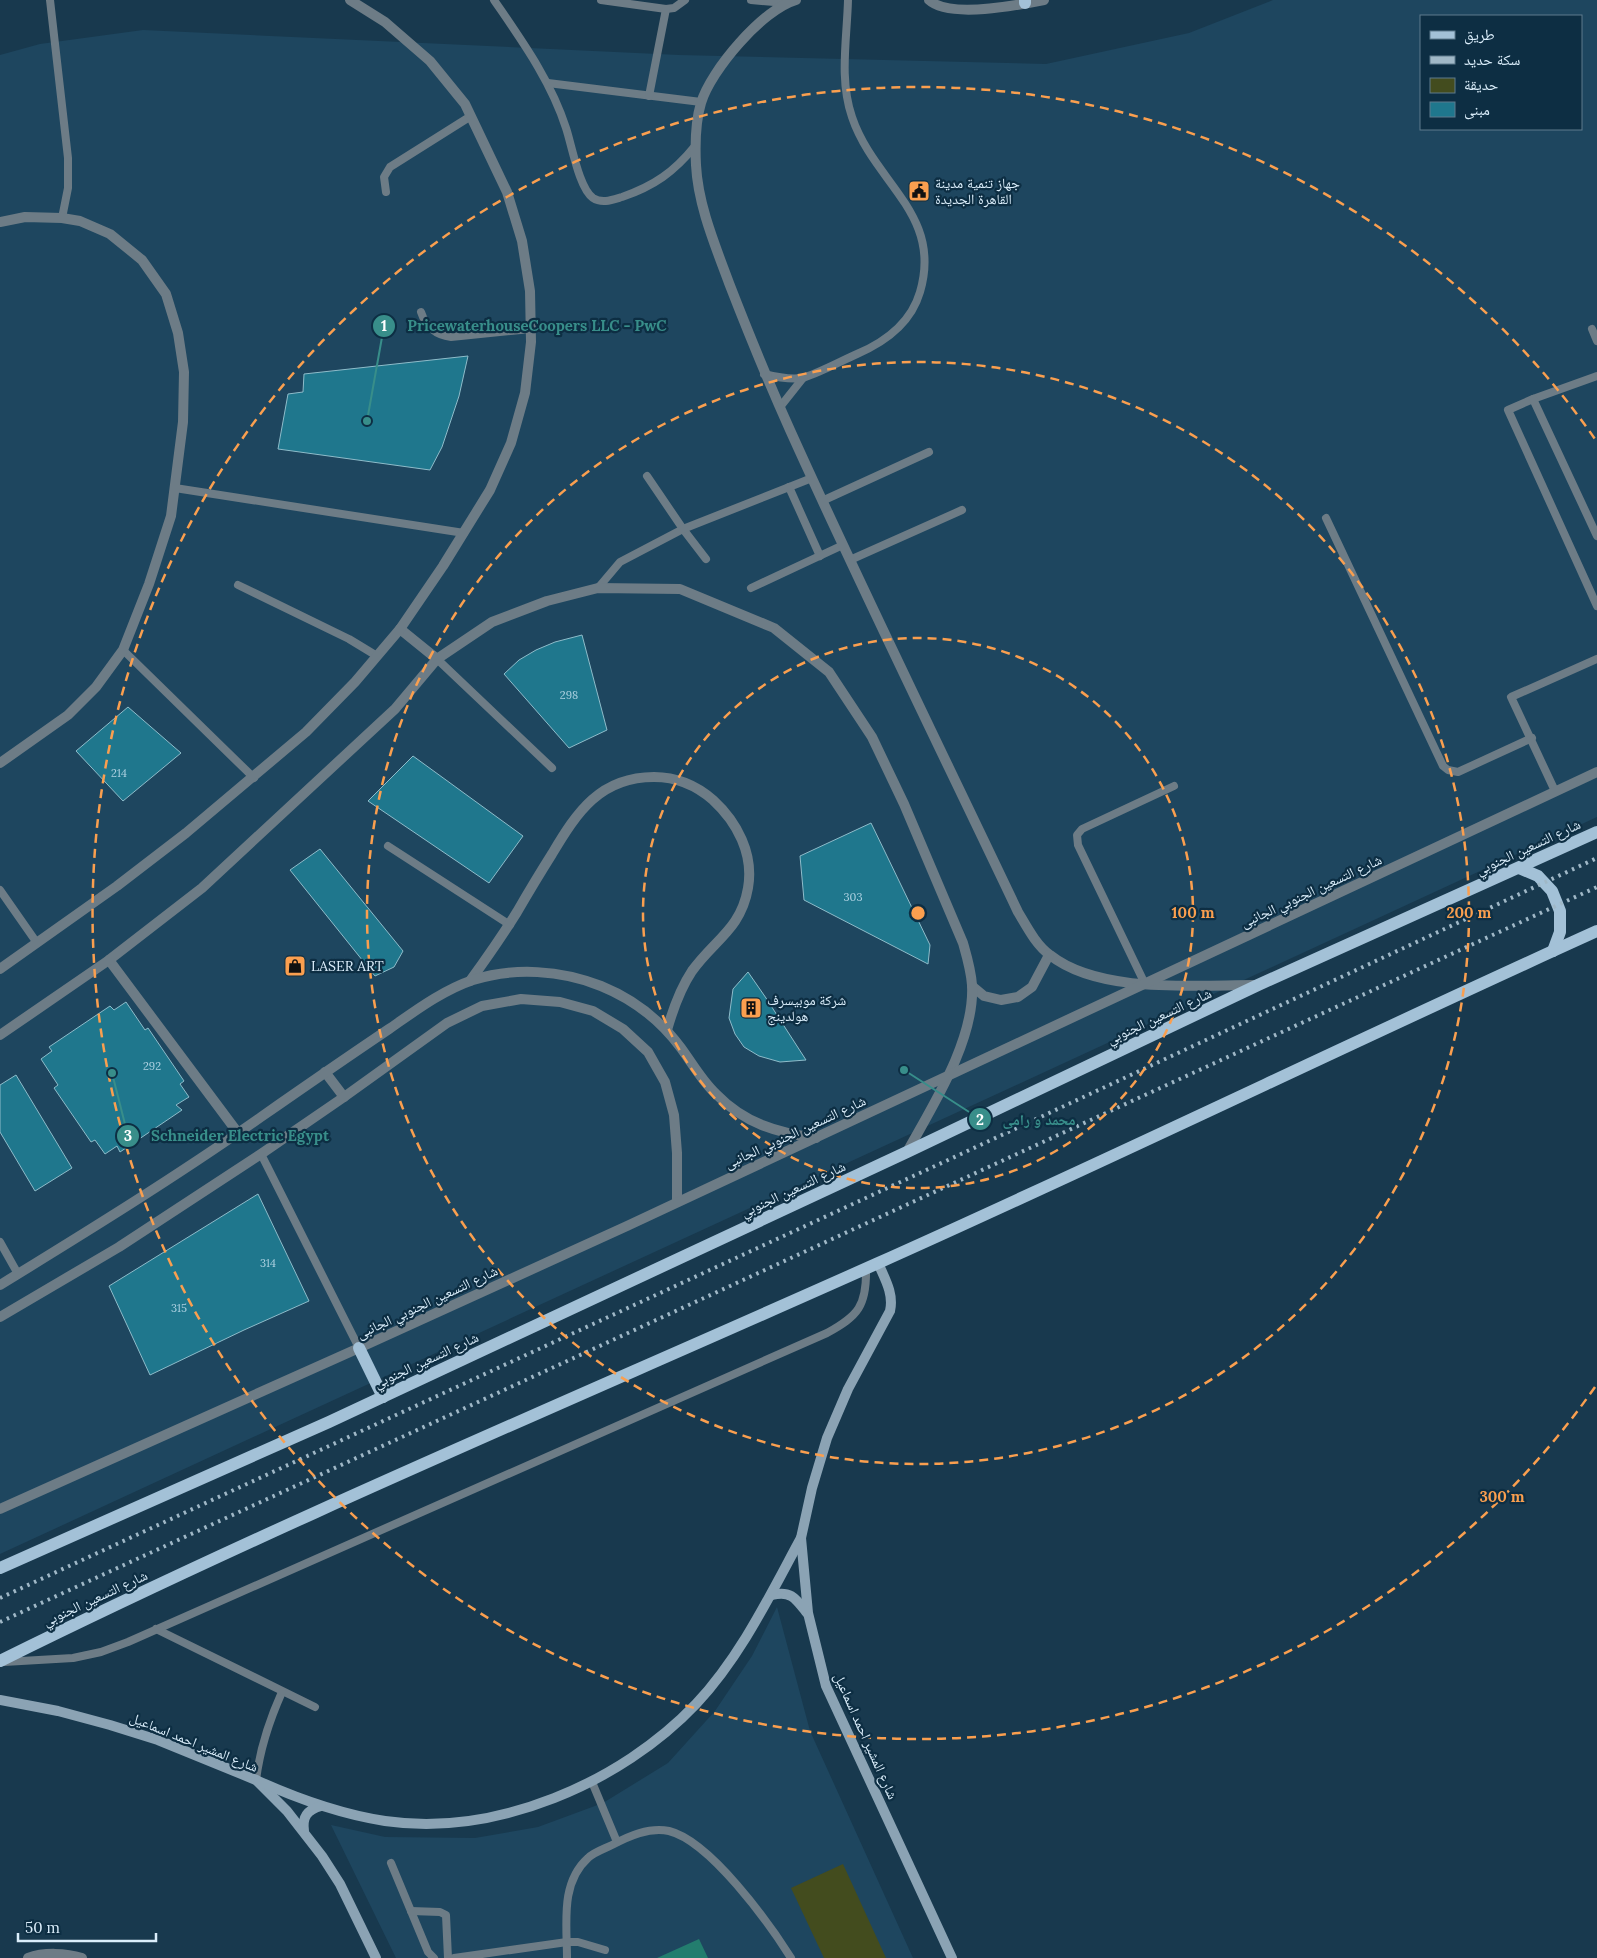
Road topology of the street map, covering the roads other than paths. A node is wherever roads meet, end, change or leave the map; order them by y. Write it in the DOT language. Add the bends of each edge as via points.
graph roads {
  1 [pos="50,0"];
  2 [pos="350,0"];
  3 [pos="494,0"];
  4 [pos="602,0"];
  5 [pos="685,0"];
  6 [pos="751,0"];
  7 [pos="848,0"];
  8 [pos="930,0"];
  9 [pos="1044,0"];
  10 [pos="791,2"];
  11 [pos="1025,2"];
  12 [pos="666,9"];
  13 [pos="548,83"];
  14 [pos="649,96"];
  15 [pos="701,102"];
  16 [pos="471,116"];
  17 [pos="695,146"];
  18 [pos="386,192"];
  19 [pos="62,218"];
  20 [pos="0,222"];
  21 [pos="421,312"];
  22 [pos="531,329"];
  23 [pos="1592,329"];
  24 [pos="1597,340"];
  25 [pos="764,374"];
  26 [pos="1597,376"];
  27 [pos="803,378"];
  28 [pos="1533,399"];
  29 [pos="780,407"];
  30 [pos="930,452"];
  31 [pos="647,476"];
  32 [pos="812,478"];
  33 [pos="790,487"];
  34 [pos="175,488"];
  35 [pos="822,502"];
  36 [pos="962,510"];
  37 [pos="1326,518"];
  38 [pos="683,529"];
  39 [pos="464,533"];
  40 [pos="1597,536"];
  41 [pos="843,545"];
  42 [pos="820,556"];
  43 [pos="706,559"];
  44 [pos="850,560"];
  45 [pos="238,585"];
  46 [pos="598,588"];
  47 [pos="751,588"];
  48 [pos="1597,606"];
  49 [pos="400,629"];
  50 [pos="123,650"];
  51 [pos="376,656"];
  52 [pos="436,658"];
  53 [pos="1597,659"];
  54 [pos="1532,738"];
  55 [pos="0,763"];
  56 [pos="552,768"];
  57 [pos="1597,772"];
  58 [pos="254,778"];
  59 [pos="1174,786"];
  60 [pos="1555,791"];
  61 [pos="1597,832"];
  62 [pos="388,846"];
  63 [pos="1519,868"];
  64 [pos="0,890"];
  65 [pos="510,924"];
  66 [pos="1597,931"];
  67 [pos="37,943"];
  68 [pos="1553,951"];
  69 [pos="1049,955"];
  70 [pos="109,960"];
  71 [pos="0,969"];
  72 [pos="470,981"];
  73 [pos="1145,984"];
  74 [pos="1258,985"];
  75 [pos="972,986"];
  76 [pos="667,1030"];
  77 [pos="0,1035"];
  78 [pos="325,1072"];
  79 [pos="949,1076"];
  80 [pos="344,1097"];
  81 [pos="238,1133"];
  82 [pos="816,1138"];
  83 [pos="907,1152"];
  84 [pos="261,1154"];
  85 [pos="677,1202"];
  86 [pos="0,1242"];
  87 [pos="878,1263"];
  88 [pos="866,1268"];
  89 [pos="18,1274"];
  90 [pos="0,1285"];
  91 [pos="0,1317"];
  92 [pos="359,1348"];
  93 [pos="383,1397"];
  94 [pos="0,1509"];
  95 [pos="801,1538"];
  96 [pos="0,1568"];
  97 [pos="772,1595"];
  98 [pos="808,1613"];
  99 [pos="156,1629"];
  100 [pos="0,1662"];
  101 [pos="282,1692"];
  102 [pos="0,1700"];
  103 [pos="315,1707"];
  104 [pos="256,1780"];
  105 [pos="592,1782"];
  106 [pos="321,1806"];
  107 [pos="304,1831"];
  108 [pos="617,1842"];
  109 [pos="391,1863"];
  110 [pos="411,1911"];
  111 [pos="567,1942"];
  112 [pos="605,1950"];
  113 [pos="28,1958"];
  114 [pos="82,1958"];
  115 [pos="376,1958"];
  116 [pos="434,1958"];
  117 [pos="448,1958"];
  118 [pos="454,1958"];
  119 [pos="567,1958"];
  120 [pos="791,1958"];
  121 [pos="952,1958"];
  1 -- 19 [label="lane" via="68,158 68,188"];
  2 -- 16 [label="street" via="384,22 430,61 466,104"];
  3 -- 13 [label="lane"];
  4 -- 12 [label="lane"];
  5 -- 12 [label="lane" via="674,8"];
  6 -- 10 [label="lane"];
  7 -- 27 [label="lane" via="844,65 851,116 874,162 920,228 925,276 918,300 905,321 888,338"];
  8 -- 11 [label="street" via="958,10 1006,7"];
  9 -- 11 [label="street"];
  10 -- 15 [label="street" via="764,18 744,38 719,69"];
  12 -- 14 [label="lane"];
  13 -- 14 [label="lane"];
  13 -- 17 [label="lane" via="564,120 586,192 597,200 610,201 645,189 678,166"];
  14 -- 15 [label="lane"];
  15 -- 17 [label="street"];
  16 -- 18 [label="lane" via="390,167 384,177"];
  16 -- 22 [label="street" via="507,192 522,241 530,291"];
  17 -- 25 [label="street" via="698,183 711,232"];
  19 -- 20 [label="street" via="24,217"];
  19 -- 34 [label="street" via="80,221 110,234 142,260 166,294 178,333 184,372 183,422"];
  21 -- 22 [label="lane" via="429,328 443,336"];
  22 -- 39 [label="street" via="525,393 511,443 490,490"];
  23 -- 24 [label="lane"];
  25 -- 27 [label="lane"];
  25 -- 29 [label="street"];
  26 -- 28 [label="lane"];
  27 -- 29 [label="lane"];
  28 -- 40 [label="lane"];
  28 -- 48 [label="lane" via="1508,410"];
  29 -- 32 [label="street"];
  30 -- 35 [label="lane"];
  31 -- 38 [label="lane"];
  32 -- 33 [label="lane"];
  32 -- 35 [label="street"];
  33 -- 38 [label="lane"];
  33 -- 42 [label="lane"];
  34 -- 39 [label="lane"];
  34 -- 50 [label="street" via="171,516 152,576"];
  35 -- 41 [label="street"];
  36 -- 44 [label="lane"];
  37 -- 54 [label="lane" via="1444,766 1458,772"];
  38 -- 43 [label="lane"];
  38 -- 46 [label="lane" via="620,562"];
  39 -- 49 [label="street"];
  41 -- 42 [label="lane"];
  41 -- 44 [label="street"];
  42 -- 47 [label="lane"];
  44 -- 69 [label="street" via="1018,912"];
  45 -- 51 [label="lane" via="349,639"];
  46 -- 52 [label="street" via="492,622"];
  46 -- 75 [label="street" via="680,589 774,628 829,672 872,737 904,804 963,943"];
  49 -- 51 [label="street"];
  49 -- 52 [label="street"];
  50 -- 55 [label="street" via="96,687 68,715"];
  50 -- 58 [label="lane"];
  51 -- 58 [label="street" via="306,732"];
  52 -- 56 [label="lane"];
  52 -- 70 [label="street" via="395,709 202,888"];
  53 -- 54 [label="lane" via="1511,697"];
  54 -- 60 [label="lane"];
  57 -- 60 [label="street, شارع التسعين الجنوبي الجانبى"];
  58 -- 67 [label="street" via="186,834"];
  59 -- 73 [label="lane" via="1082,829 1076,835"];
  60 -- 73 [label="street, شارع التسعين الجنوبي الجانبى"];
  61 -- 63 [label="main road, شارع التسعين الجنوبي"];
  62 -- 65 [label="lane"];
  63 -- 68 [label="main road" via="1538,876 1552,891 1560,911 1560,932"];
  63 -- 74 [label="main road, شارع التسعين الجنوبي"];
  64 -- 67 [label="lane"];
  65 -- 72 [label="street"];
  65 -- 76 [label="street" via="569,825 578,812 600,793 620,782 646,777 673,779 699,790 722,808 738,832 748,858 748,889 729,931 684,983"];
  66 -- 68 [label="main road, شارع التسعين الجنوبي"];
  67 -- 71 [label="street"];
  68 -- 87 [label="main road, شارع التسعين الجنوبي"];
  69 -- 73 [label="street" via="1093,977"];
  69 -- 75 [label="street" via="1032,987 1018,997 1001,1000 984,996"];
  70 -- 77 [label="street"];
  70 -- 81 [label="street"];
  72 -- 76 [label="street" via="496,974 524,972 583,979 618,994"];
  72 -- 78 [label="street" via="410,1015"];
  73 -- 74 [label="street"];
  73 -- 79 [label="street, شارع التسعين الجنوبي الجانبى"];
  74 -- 83 [label="main road, شارع التسعين الجنوبي"];
  75 -- 79 [label="street" via="966,1026"];
  76 -- 82 [label="street" via="715,1094 737,1112 761,1126"];
  78 -- 80 [label="street"];
  78 -- 81 [label="street"];
  79 -- 82 [label="street, شارع التسعين الجنوبي الجانبى"];
  79 -- 83 [label="street"];
  80 -- 84 [label="street"];
  80 -- 85 [label="street" via="447,1023 482,1006 521,999 560,1002 593,1011 623,1028 648,1052 665,1082 674,1116"];
  81 -- 89 [label="street"];
  82 -- 85 [label="street, شارع التسعين الجنوبي الجانبى"];
  83 -- 93 [label="main road, شارع التسعين الجنوبي"];
  84 -- 91 [label="street" via="119,1247"];
  84 -- 92 [label="lane"];
  85 -- 92 [label="street, شارع التسعين الجنوبي الجانبى"];
  86 -- 89 [label="lane"];
  87 -- 88 [label="main road, شارع التسعين الجنوبي"];
  87 -- 95 [label="main road, شارع المشير احمد اسماعيل" via="890,1291 890,1311 848,1389 827,1438"];
  88 -- 99 [label="lane" via="867,1289 859,1308 845,1323 826,1333"];
  88 -- 100 [label="main road, شارع التسعين الجنوبي" via="427,1462 135,1596"];
  89 -- 90 [label="street"];
  92 -- 93 [label="main road"];
  92 -- 94 [label="street, شارع التسعين الجنوبي الجانبى"];
  93 -- 96 [label="main road, شارع التسعين الجنوبي"];
  95 -- 97 [label="main road"];
  95 -- 98 [label="main road, شارع المشير احمد اسماعيل"];
  97 -- 98 [label="main road" via="782,1592 792,1595"];
  97 -- 105 [label="main road" via="728,1666 696,1704 661,1737"];
  98 -- 121 [label="main road, شارع المشير احمد اسماعيل" via="826,1686"];
  99 -- 100 [label="lane" via="114,1647 73,1658"];
  99 -- 101 [label="lane"];
  101 -- 103 [label="lane"];
  101 -- 104 [label="lane" via="265,1734"];
  102 -- 104 [label="main road, شارع المشير احمد اسماعيل" via="110,1724"];
  104 -- 106 [label="main road"];
  104 -- 107 [label="main road, شارع المشير احمد اسماعيل"];
  105 -- 106 [label="main road" via="533,1806 486,1817 437,1823 387,1821"];
  105 -- 108 [label="lane"];
  106 -- 107 [label="main road" via="306,1814"];
  107 -- 115 [label="main road, شارع المشير احمد اسماعيل" via="340,1884"];
  108 -- 111 [label="lane" via="589,1857 571,1880 566,1909"];
  108 -- 120 [label="lane" via="640,1832 669,1831 695,1844 736,1884 771,1926"];
  109 -- 110 [label="lane"];
  110 -- 116 [label="lane" via="428,1952"];
  110 -- 117 [label="lane" via="446,1915"];
  111 -- 112 [label="lane"];
  111 -- 118 [label="lane"];
  111 -- 119 [label="lane"];
  113 -- 114 [label="street" via="60,1954"];
}
